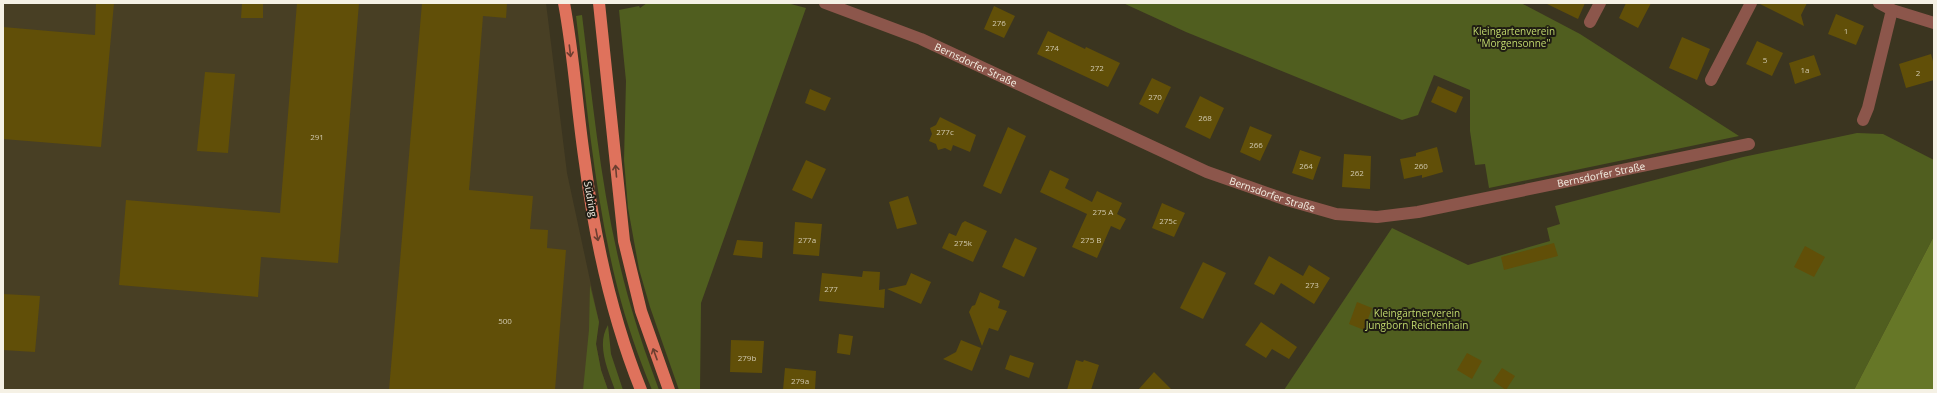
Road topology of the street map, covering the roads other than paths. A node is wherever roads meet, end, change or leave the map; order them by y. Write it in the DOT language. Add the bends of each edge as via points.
graph roads {
  1 [pos="564,3"];
  2 [pos="599,3"];
  3 [pos="825,3"];
  4 [pos="1600,3"];
  5 [pos="1751,3"];
  6 [pos="1879,3"];
  7 [pos="1892,10"];
  8 [pos="1590,22"];
  9 [pos="1934,24"];
  10 [pos="1711,80"];
  11 [pos="1864,120"];
  12 [pos="1749,144"];
  13 [pos="641,390"];
  14 [pos="669,390"];
  1 -- 13 [label="main road, Südring, one-way" via="585,165 602,261 615,314"];
  14 -- 2 [label="main road, one-way" via="640,311 624,241"];
  3 -- 12 [label="street, Bernsdorfer Straße" via="921,39 1207,172 1336,214 1377,218 1412,214"];
  4 -- 8 [label="street"];
  5 -- 10 [label="street"];
  6 -- 7 [label="street"];
  7 -- 9 [label="street"];
  7 -- 11 [label="street"];
}
